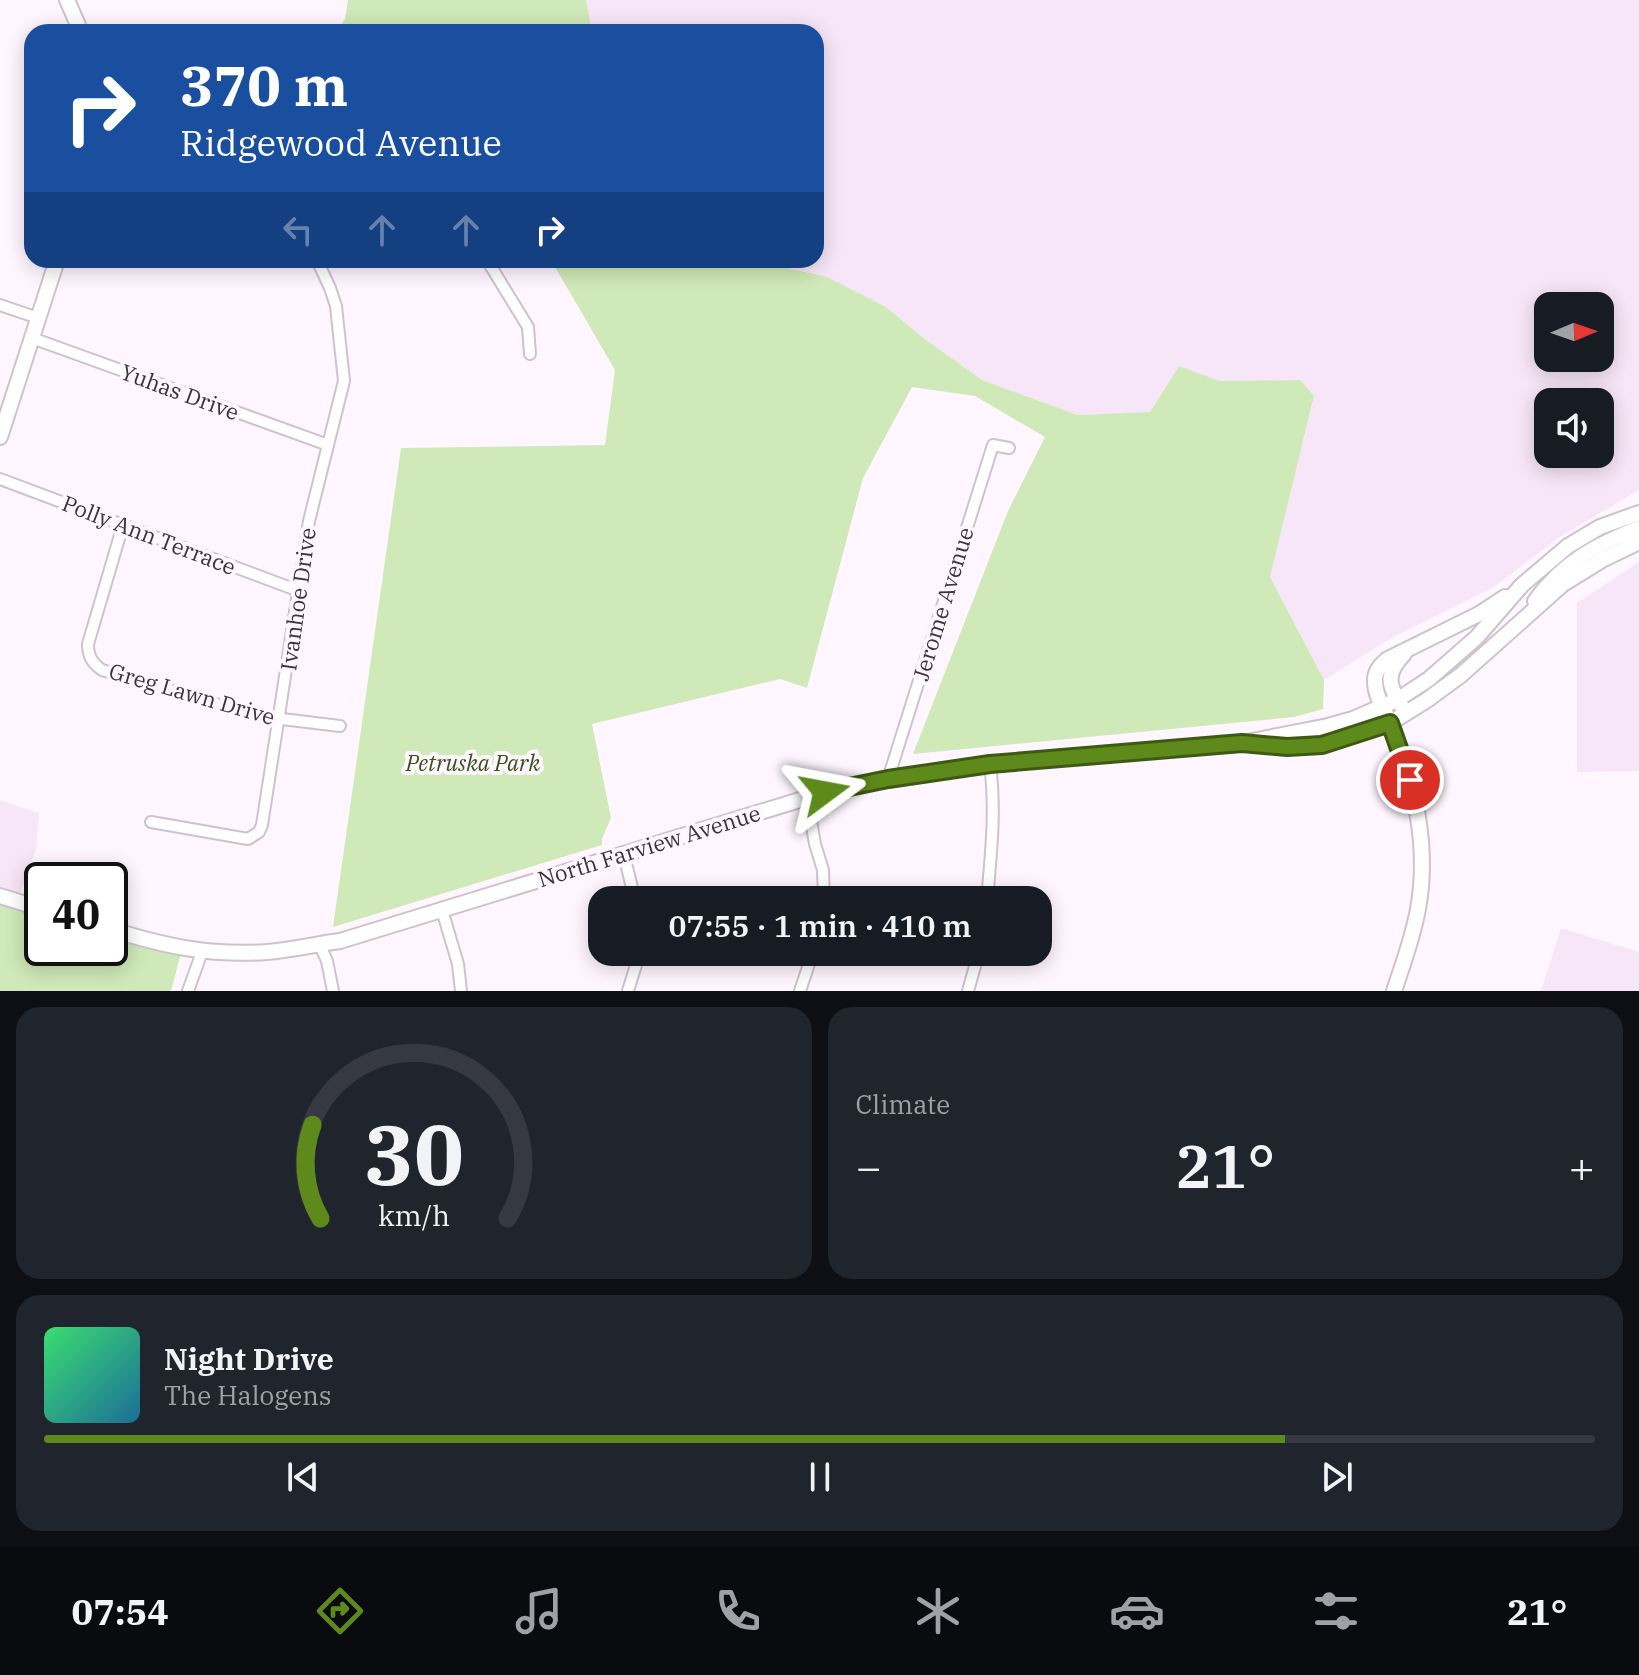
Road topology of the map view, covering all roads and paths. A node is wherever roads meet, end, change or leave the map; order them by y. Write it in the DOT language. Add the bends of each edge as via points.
graph roads {
  1 [pos="67,0"];
  2 [pos="78,24"];
  3 [pos="54,268"];
  4 [pos="321,268"];
  5 [pos="492,268"];
  6 [pos="0,305"];
  7 [pos="38,318"];
  8 [pos="32,338"];
  9 [pos="530,354"];
  10 [pos="1,431"];
  11 [pos="328,445"];
  12 [pos="1009,448"];
  13 [pos="0,479"];
  14 [pos="1639,513"];
  15 [pos="123,525"];
  16 [pos="1639,528"];
  17 [pos="1639,542"];
  18 [pos="1522,585"];
  19 [pos="299,591"];
  20 [pos="1518,624"];
  21 [pos="1407,651"];
  22 [pos="1397,700"];
  23 [pos="1382,708"];
  24 [pos="1407,713"];
  25 [pos="280,720"];
  26 [pos="1390,723"];
  27 [pos="340,726"];
  28 [pos="1242,743"];
  29 [pos="990,764"];
  30 [pos="888,779"];
  31 [pos="807,797"];
  32 [pos="151,822"];
  33 [pos="624,855"];
  34 [pos="632,886"];
  35 [pos="824,886"];
  36 [pos="988,886"];
  37 [pos="0,896"];
  38 [pos="24,903"];
  39 [pos="442,910"];
  40 [pos="128,935"];
  41 [pos="319,943"];
  42 [pos="202,952"];
  43 [pos="636,966"];
  44 [pos="808,966"];
  45 [pos="975,966"];
  46 [pos="188,991"];
  47 [pos="333,991"];
  48 [pos="461,991"];
  49 [pos="628,991"];
  50 [pos="800,991"];
  51 [pos="968,991"];
  52 [pos="1394,991"];
  1 -- 2 [label="street"];
  3 -- 7 [label="street"];
  4 -- 11 [label="street, Ivanhoe Drive" via="336,306 344,368"];
  5 -- 9 [label="street" via="528,327"];
  6 -- 7 [label="street"];
  7 -- 8 [label="street"];
  8 -- 10 [label="street"];
  8 -- 11 [label="street, Yuhas Drive"];
  11 -- 19 [label="street, Ivanhoe Drive"];
  12 -- 30 [label="street, Jerome Avenue" via="993,445"];
  13 -- 15 [label="street, Polly Ann Terrace"];
  14 -- 18 [label="street, North Farview Avenue" via="1568,546"];
  15 -- 19 [label="street, Polly Ann Terrace"];
  15 -- 25 [label="street, Greg Lawn Drive" via="88,644 90,659 102,670 130,679"];
  16 -- 20 [label="street" via="1590,549 1562,571"];
  17 -- 20 [label="street, North Farview Avenue" via="1563,584"];
  18 -- 21 [label="street"];
  18 -- 22 [label="street, North Farview Avenue" via="1477,637"];
  19 -- 25 [label="street, Ivanhoe Drive"];
  20 -- 24 [label="street, North Farview Avenue" via="1461,675"];
  21 -- 22 [label="street" via="1389,676"];
  21 -- 23 [label="street" via="1378,668"];
  22 -- 23 [label="street, North Farview Avenue"];
  22 -- 24 [label="street"];
  23 -- 26 [label="street"];
  23 -- 28 [label="street, North Farview Avenue" via="1328,726"];
  24 -- 26 [label="street, North Farview Avenue"];
  25 -- 27 [label="street, Greg Lawn Drive"];
  25 -- 32 [label="street, Ivanhoe Drive" via="262,825 253,837"];
  26 -- 28 [label="street, North Farview Avenue" via="1322,745"];
  26 -- 52 [label="street" via="1415,797 1422,858 1418,912"];
  28 -- 29 [label="street, North Farview Avenue"];
  29 -- 30 [label="street, North Farview Avenue"];
  29 -- 36 [label="street" via="994,828"];
  30 -- 31 [label="street, North Farview Avenue"];
  31 -- 33 [label="street, North Farview Avenue"];
  31 -- 35 [label="street"];
  33 -- 34 [label="street"];
  33 -- 39 [label="street, North Farview Avenue"];
  37 -- 38 [label="street"];
  39 -- 41 [label="street, North Farview Avenue"];
  39 -- 48 [label="street"];
  40 -- 42 [label="street, North Farview Avenue"];
  41 -- 42 [label="street, North Farview Avenue" via="259,953"];
  41 -- 47 [label="street"];
  42 -- 46 [label="street"];
  43 -- 49 [label="street"];
  44 -- 50 [label="street"];
  45 -- 51 [label="street"];
}
